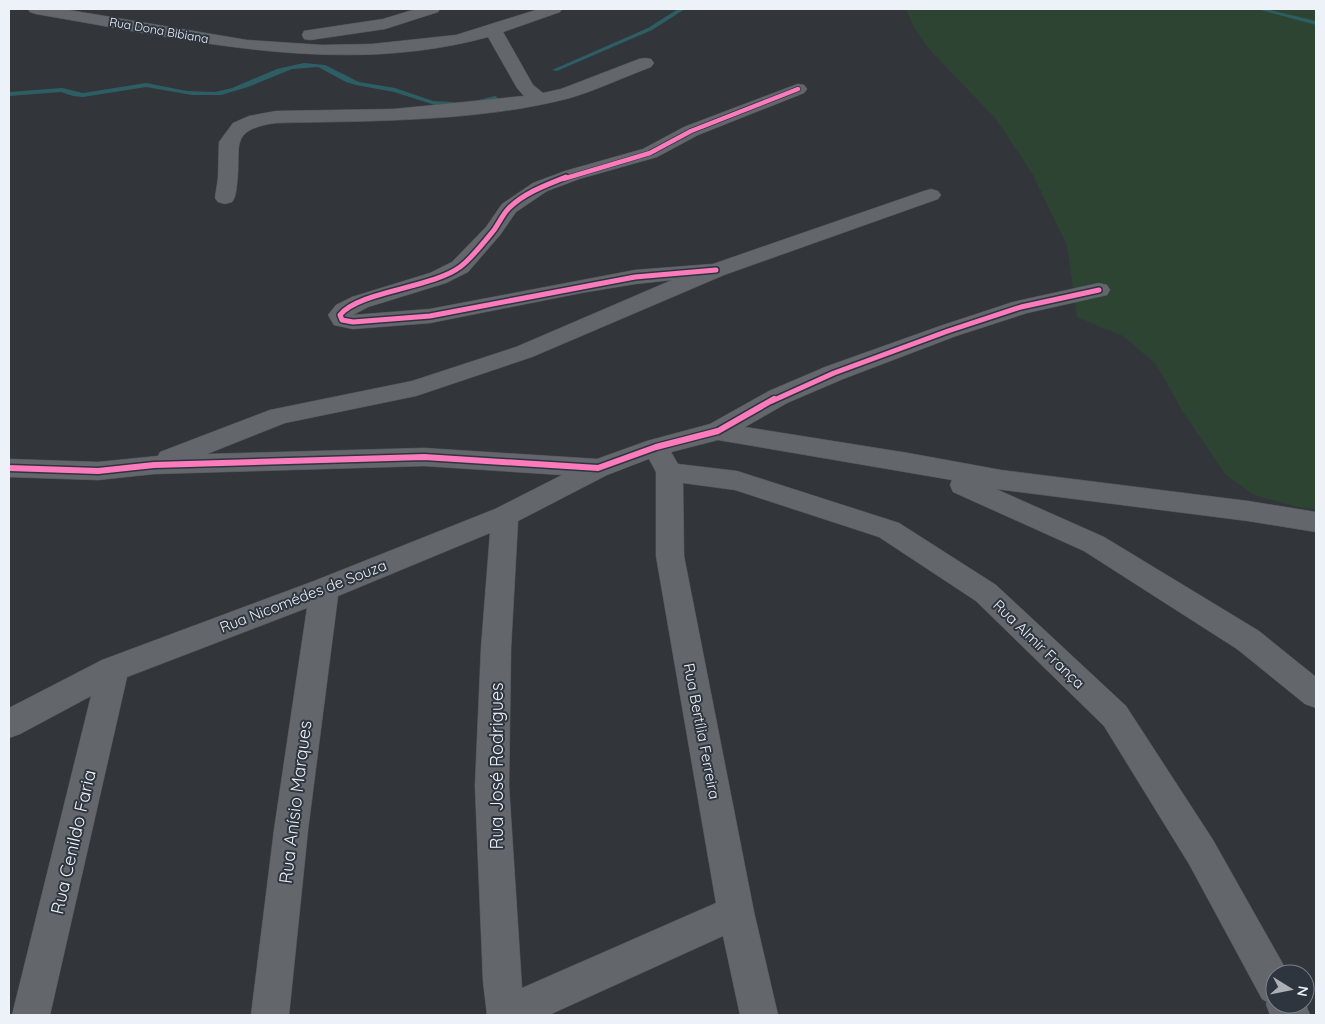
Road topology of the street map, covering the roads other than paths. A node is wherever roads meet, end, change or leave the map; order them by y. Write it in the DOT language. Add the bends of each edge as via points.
graph roads {
  1 [pos="36,9"];
  2 [pos="432,9"];
  3 [pos="554,9"];
  4 [pos="493,30"];
  5 [pos="224,41"];
  6 [pos="646,63"];
  7 [pos="798,89"];
  8 [pos="539,99"];
  9 [pos="931,195"];
  10 [pos="225,198"];
  11 [pos="716,270"];
  12 [pos="1099,290"];
  13 [pos="718,431"];
  14 [pos="662,460"];
  15 [pos="908,462"];
  16 [pos="154,465"];
  17 [pos="9,468"];
  18 [pos="598,468"];
  19 [pos="505,516"];
  20 [pos="1316,522"];
  21 [pos="324,589"];
  22 [pos="114,669"];
  23 [pos="1316,695"];
  24 [pos="9,724"];
  25 [pos="736,912"];
  26 [pos="1265,968"];
  27 [pos="31,1015"];
  28 [pos="270,1015"];
  29 [pos="506,1015"];
  30 [pos="759,1015"];
  1 -- 5 [label="street, Rua Dona Bibiana"];
  2 -- 5 [label="street" via="385,24 346,30"];
  3 -- 4 [label="street"];
  4 -- 5 [label="street" via="456,40 372,49 322,50"];
  4 -- 8 [label="street" via="526,88"];
  6 -- 8 [label="street" via="566,94"];
  7 -- 11 [label="street" via="691,131 650,153 540,187 509,208 493,231 460,266 438,278 360,302 340,315 342,320 353,322 430,316 590,284"];
  8 -- 10 [label="street" via="394,114 256,120 240,127 229,142"];
  9 -- 11 [label="street"];
  11 -- 16 [label="street" via="524,352 416,388 279,416"];
  12 -- 13 [label="street" via="1021,307 834,373 778,397"];
  13 -- 14 [label="street, Rua Nicomédes de Souza"];
  13 -- 15 [label="street"];
  14 -- 18 [label="street, Rua Nicomédes de Souza"];
  14 -- 25 [label="street, Rua Bertília Ferreira" via="670,556"];
  14 -- 26 [label="street, Rua Almir França" via="889,530 986,593 1115,716 1201,852"];
  15 -- 20 [label="street" via="1002,480"];
  15 -- 23 [label="street" via="1001,500 1094,544 1248,640"];
  16 -- 17 [label="street" via="98,471"];
  16 -- 18 [label="street" via="424,457"];
  18 -- 19 [label="street, Rua Nicomédes de Souza"];
  19 -- 21 [label="street, Rua Nicomédes de Souza"];
  19 -- 29 [label="street, Rua José Rodrigues" via="496,648 492,786"];
  21 -- 22 [label="street, Rua Nicomédes de Souza"];
  21 -- 28 [label="street, Rua Anísio Marques"];
  22 -- 24 [label="street, Rua Nicomédes de Souza"];
  22 -- 27 [label="street, Rua Cenildo Faria"];
  25 -- 29 [label="street"];
  25 -- 30 [label="street, Rua Bertília Ferreira"];
}
